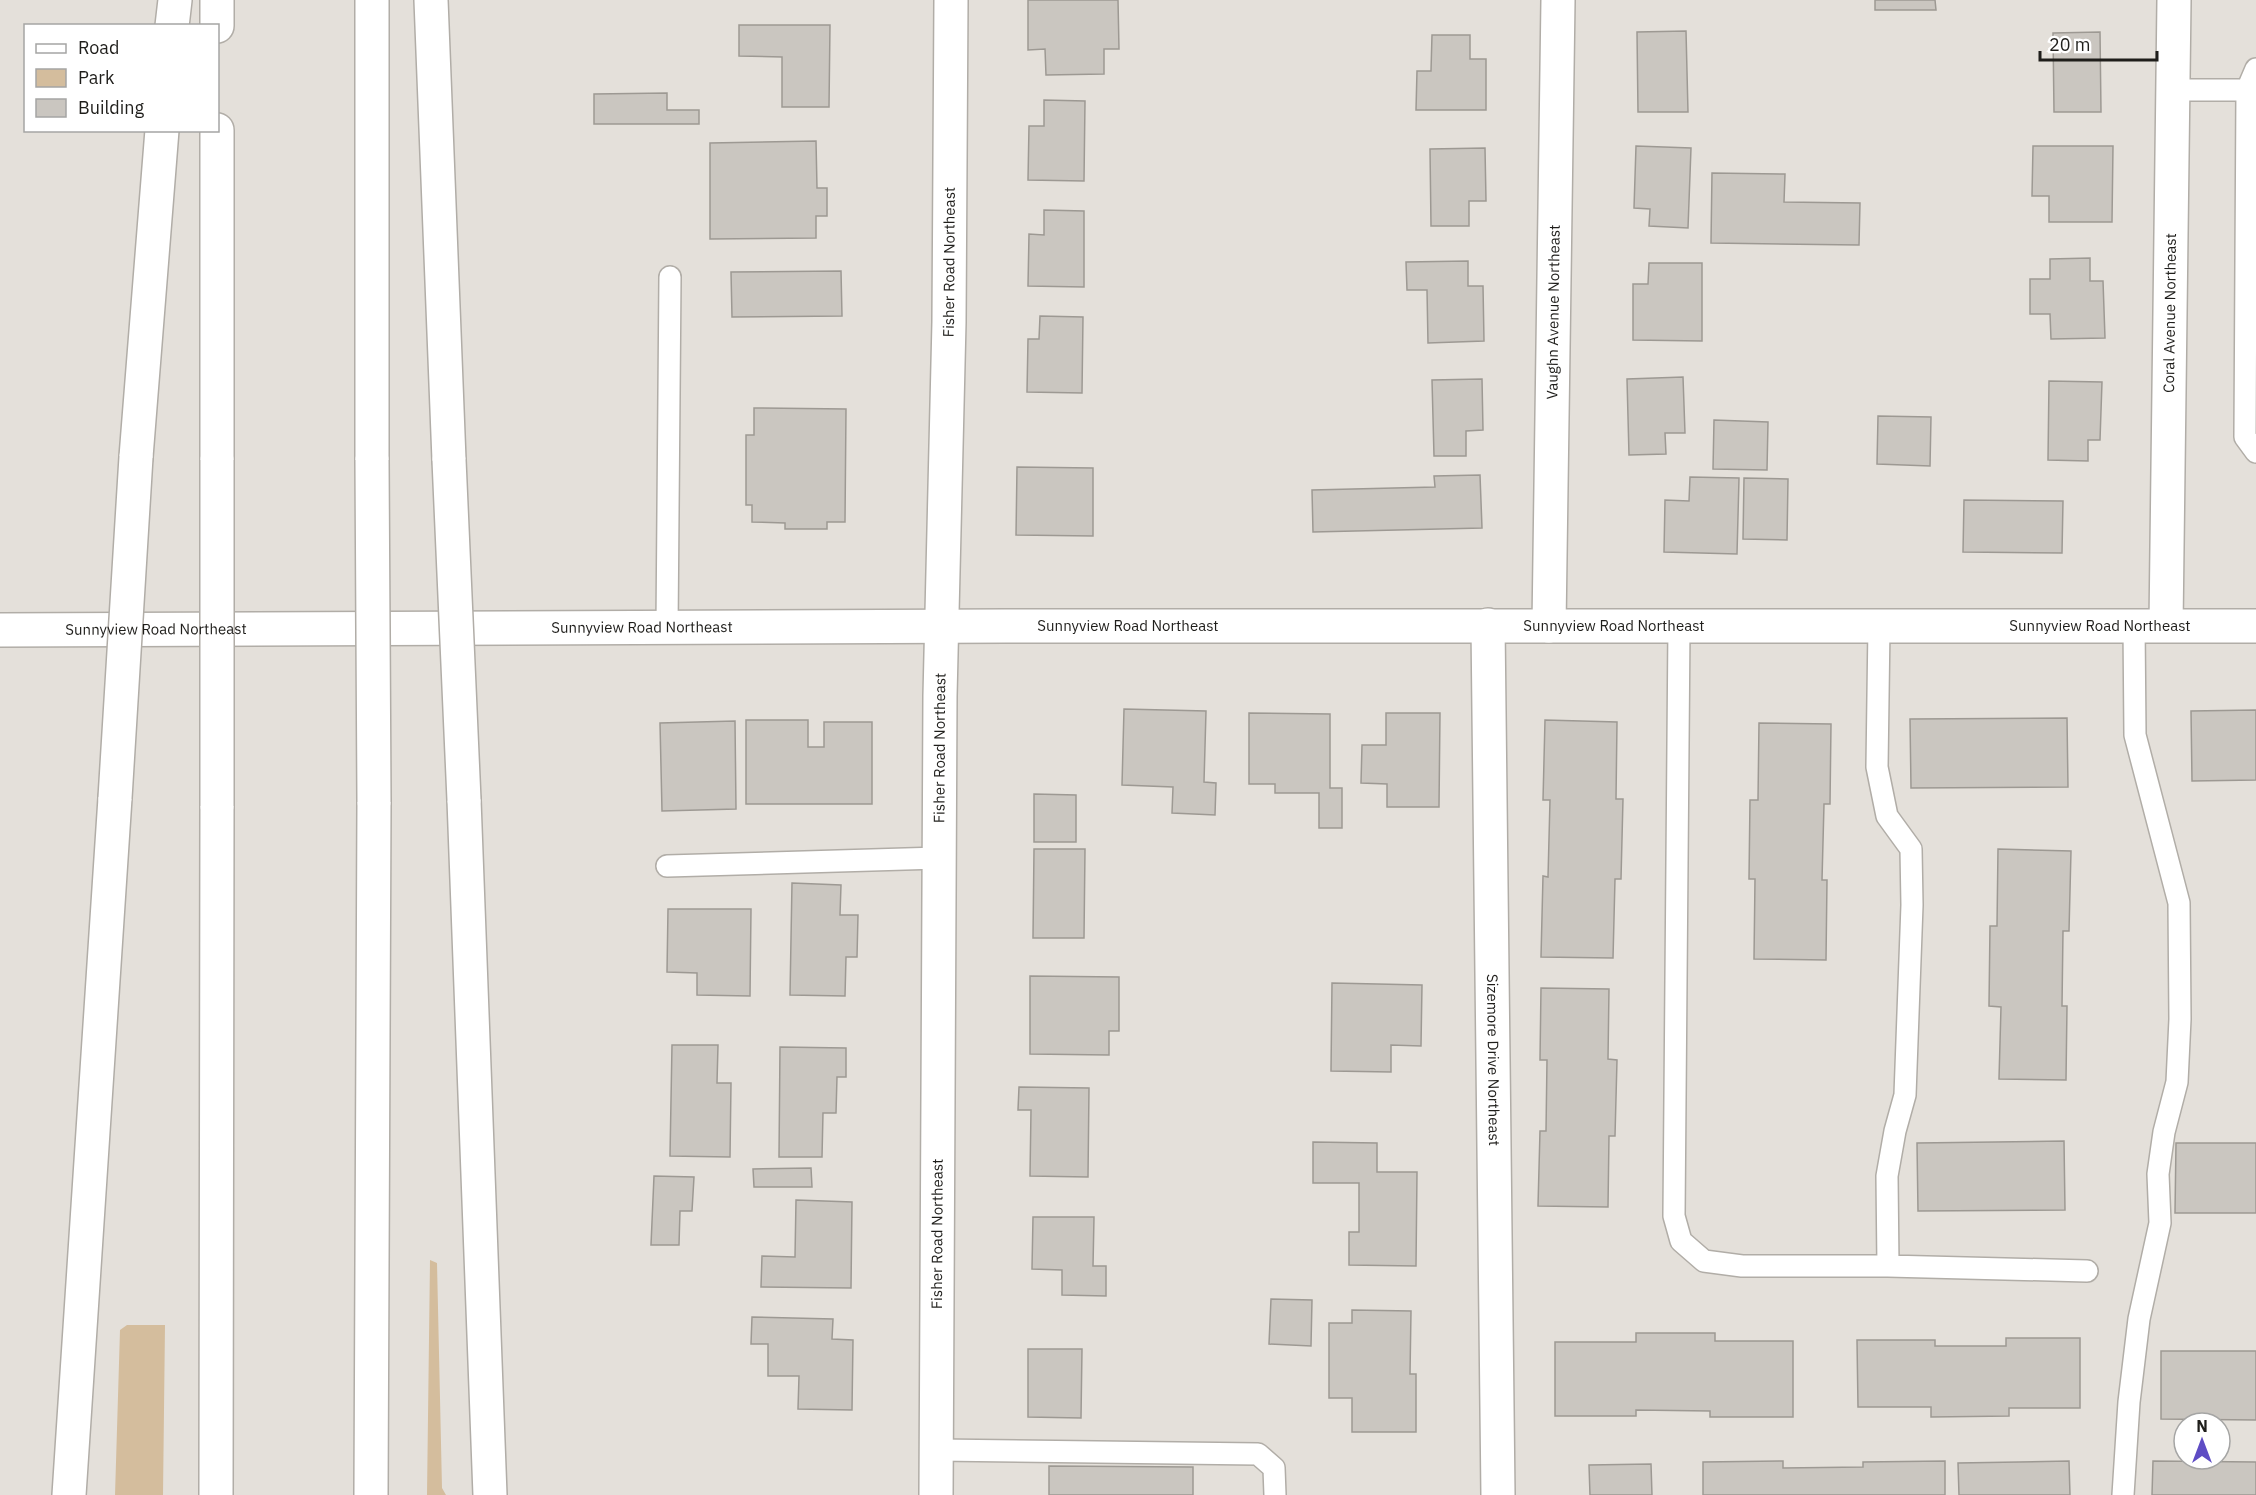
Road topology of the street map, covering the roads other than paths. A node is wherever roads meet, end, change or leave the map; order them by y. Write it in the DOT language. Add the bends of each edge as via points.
graph roads {
  1 [pos="175,0"];
  2 [pos="217,0"];
  3 [pos="372,0"];
  4 [pos="431,0"];
  5 [pos="951,0"];
  6 [pos="1558,0"];
  7 [pos="2174,0"];
  8 [pos="172,24"];
  9 [pos="217,24"];
  10 [pos="2256,69"];
  11 [pos="2173,90"];
  12 [pos="2247,90"];
  13 [pos="162,132"];
  14 [pos="217,132"];
  15 [pos="670,277"];
  16 [pos="2256,452"];
  17 [pos="1488,625"];
  18 [pos="2134,625"];
  19 [pos="2166,625"];
  20 [pos="941,626"];
  21 [pos="1549,626"];
  22 [pos="1679,626"];
  23 [pos="1879,626"];
  24 [pos="2256,626"];
  25 [pos="667,628"];
  26 [pos="0,630"];
  27 [pos="939,858"];
  28 [pos="667,866"];
  29 [pos="1888,1266"];
  30 [pos="2087,1271"];
  31 [pos="936,1450"];
  32 [pos="69,1495"];
  33 [pos="216,1495"];
  34 [pos="371,1495"];
  35 [pos="490,1495"];
  36 [pos="936,1495"];
  37 [pos="1275,1495"];
  38 [pos="1498,1495"];
  39 [pos="2123,1495"];
  1 -- 8 [label="main road"];
  2 -- 9 [label="main road"];
  3 -- 34 [label="main road, bridge"];
  4 -- 35 [label="main road, bridge"];
  5 -- 20 [label="main road, Fisher Road Northeast" via="949,322"];
  6 -- 21 [label="main road, Vaughn Avenue Northeast"];
  7 -- 11 [label="main road, Coral Avenue Northeast"];
  10 -- 12 [label="lane"];
  11 -- 12 [label="lane"];
  11 -- 19 [label="main road, Coral Avenue Northeast"];
  12 -- 16 [label="lane" via="2245,437"];
  13 -- 32 [label="main road, bridge" via="136,457"];
  14 -- 33 [label="main road, bridge"];
  15 -- 25 [label="lane"];
  17 -- 20 [label="main road, Sunnyview Road Northeast"];
  17 -- 21 [label="main road, Sunnyview Road Northeast"];
  17 -- 38 [label="main road, Sizemore Drive Northeast"];
  18 -- 19 [label="main road, Sunnyview Road Northeast"];
  18 -- 23 [label="main road, Sunnyview Road Northeast"];
  18 -- 39 [label="lane" via="2135,735 2179,903 2180,1019 2177,1082 2158,1174 2160,1223 2139,1319"];
  19 -- 24 [label="main road, Sunnyview Road Northeast"];
  20 -- 25 [label="main road, Sunnyview Road Northeast"];
  20 -- 27 [label="main road, Fisher Road Northeast"];
  21 -- 22 [label="main road, Sunnyview Road Northeast"];
  22 -- 23 [label="main road, Sunnyview Road Northeast"];
  22 -- 29 [label="lane" via="1674,1216 1681,1241 1704,1261 1742,1266"];
  23 -- 29 [label="lane" via="1877,767 1887,816 1911,849 1912,905 1905,1095 1887,1176"];
  25 -- 26 [label="main road, Sunnyview Road Northeast"];
  27 -- 28 [label="lane"];
  27 -- 31 [label="main road, Fisher Road Northeast"];
  29 -- 30 [label="lane"];
  31 -- 36 [label="main road, Fisher Road Northeast"];
  31 -- 37 [label="lane" via="1258,1454 1274,1468"];
}
